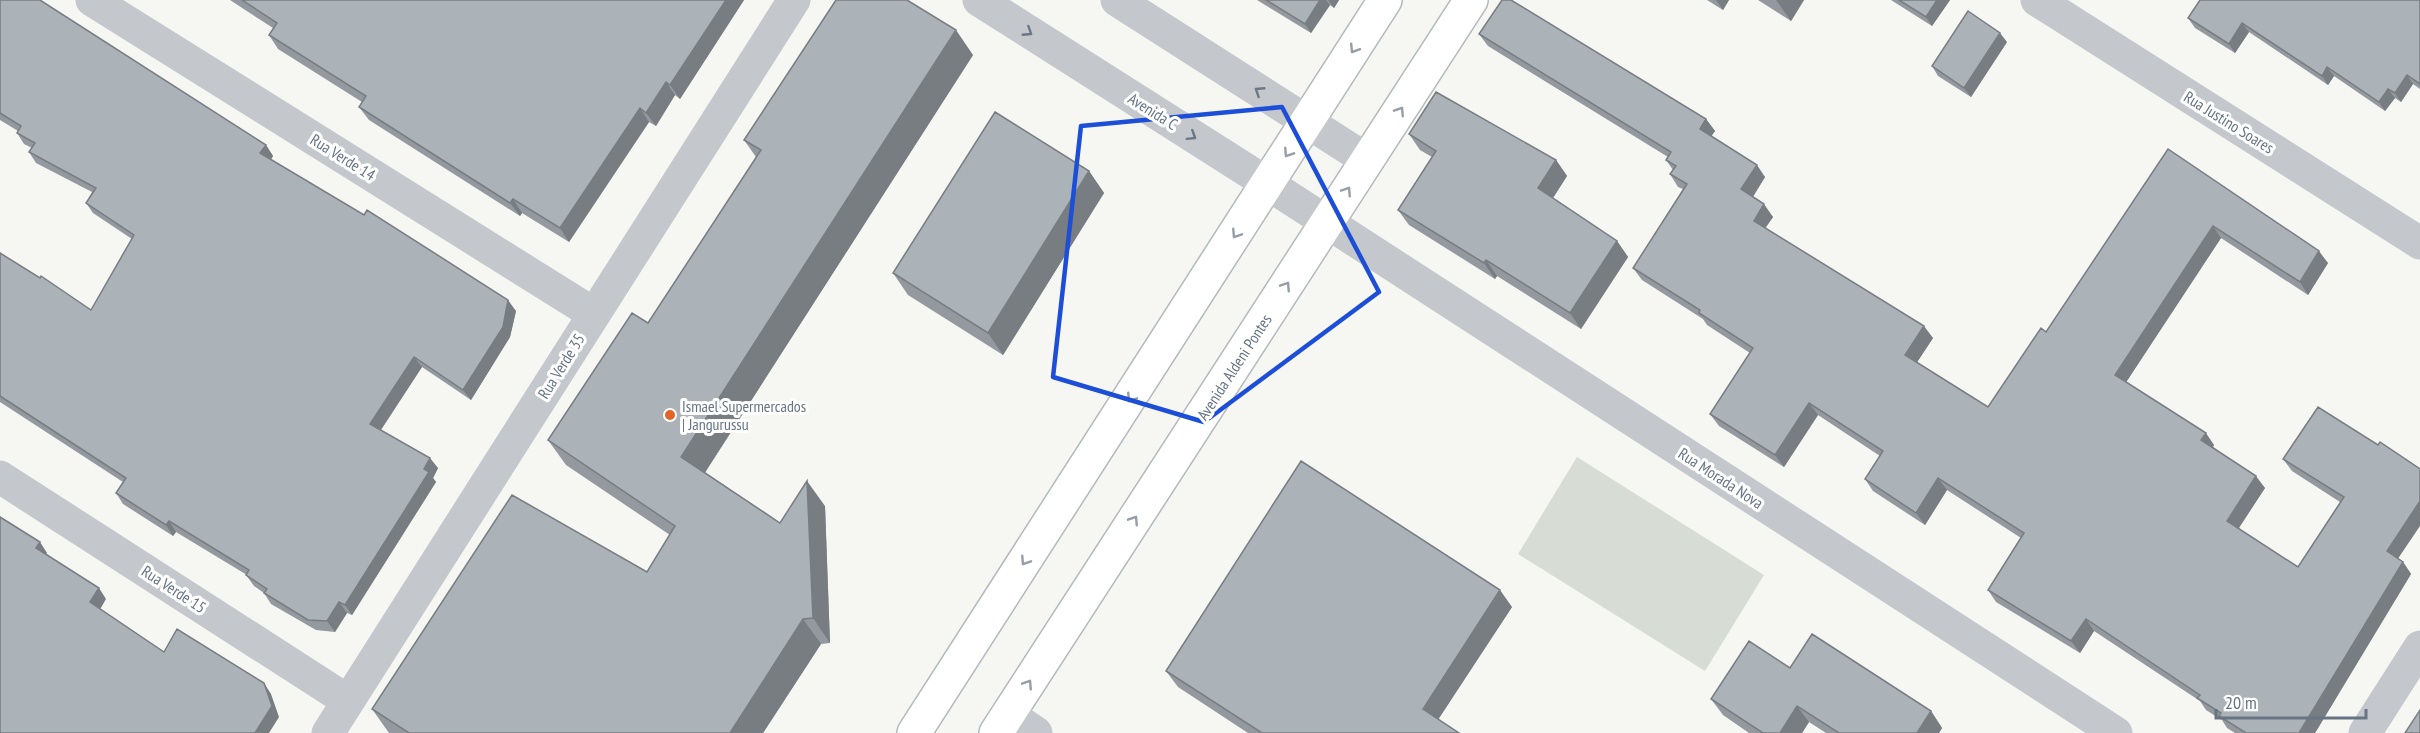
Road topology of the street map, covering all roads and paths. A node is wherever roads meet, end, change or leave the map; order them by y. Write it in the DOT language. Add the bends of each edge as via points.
graph roads {
  1 [pos="92,0"];
  2 [pos="794,0"];
  3 [pos="979,0"];
  4 [pos="1117,0"];
  5 [pos="1385,0"];
  6 [pos="1471,0"];
  7 [pos="2037,0"];
  8 [pos="1308,122"];
  9 [pos="1367,160"];
  10 [pos="1268,184"];
  11 [pos="1327,223"];
  12 [pos="2420,243"];
  13 [pos="594,314"];
  14 [pos="0,477"];
  15 [pos="2420,647"];
  16 [pos="348,701"];
  17 [pos="1002,724"];
  18 [pos="328,733"];
  19 [pos="914,733"];
  20 [pos="1036,733"];
  21 [pos="2116,733"];
  22 [pos="2365,733"];
  1 -- 13 [label="street, Rua Verde 14"];
  2 -- 13 [label="street, Rua Verde 35"];
  3 -- 10 [label="street, Avenida C, one-way"];
  8 -- 4 [label="street, one-way"];
  5 -- 8 [label="main road, one-way"];
  9 -- 6 [label="main road, Avenida Aldeni Pontes, one-way"];
  7 -- 12 [label="street, Rua Justino Soares"];
  8 -- 9 [label="street"];
  8 -- 10 [label="main road, one-way"];
  11 -- 9 [label="main road, Avenida Aldeni Pontes, one-way"];
  10 -- 11 [label="street, Avenida C"];
  10 -- 19 [label="main road, one-way"];
  17 -- 11 [label="main road, Avenida Aldeni Pontes, one-way"];
  11 -- 21 [label="street, Rua Morada Nova"];
  13 -- 16 [label="street, Rua Verde 35"];
  14 -- 16 [label="street, Rua Verde 15"];
  15 -- 22 [label="street"];
  16 -- 18 [label="street, Rua Verde 35"];
  17 -- 20 [label="street"];
}
